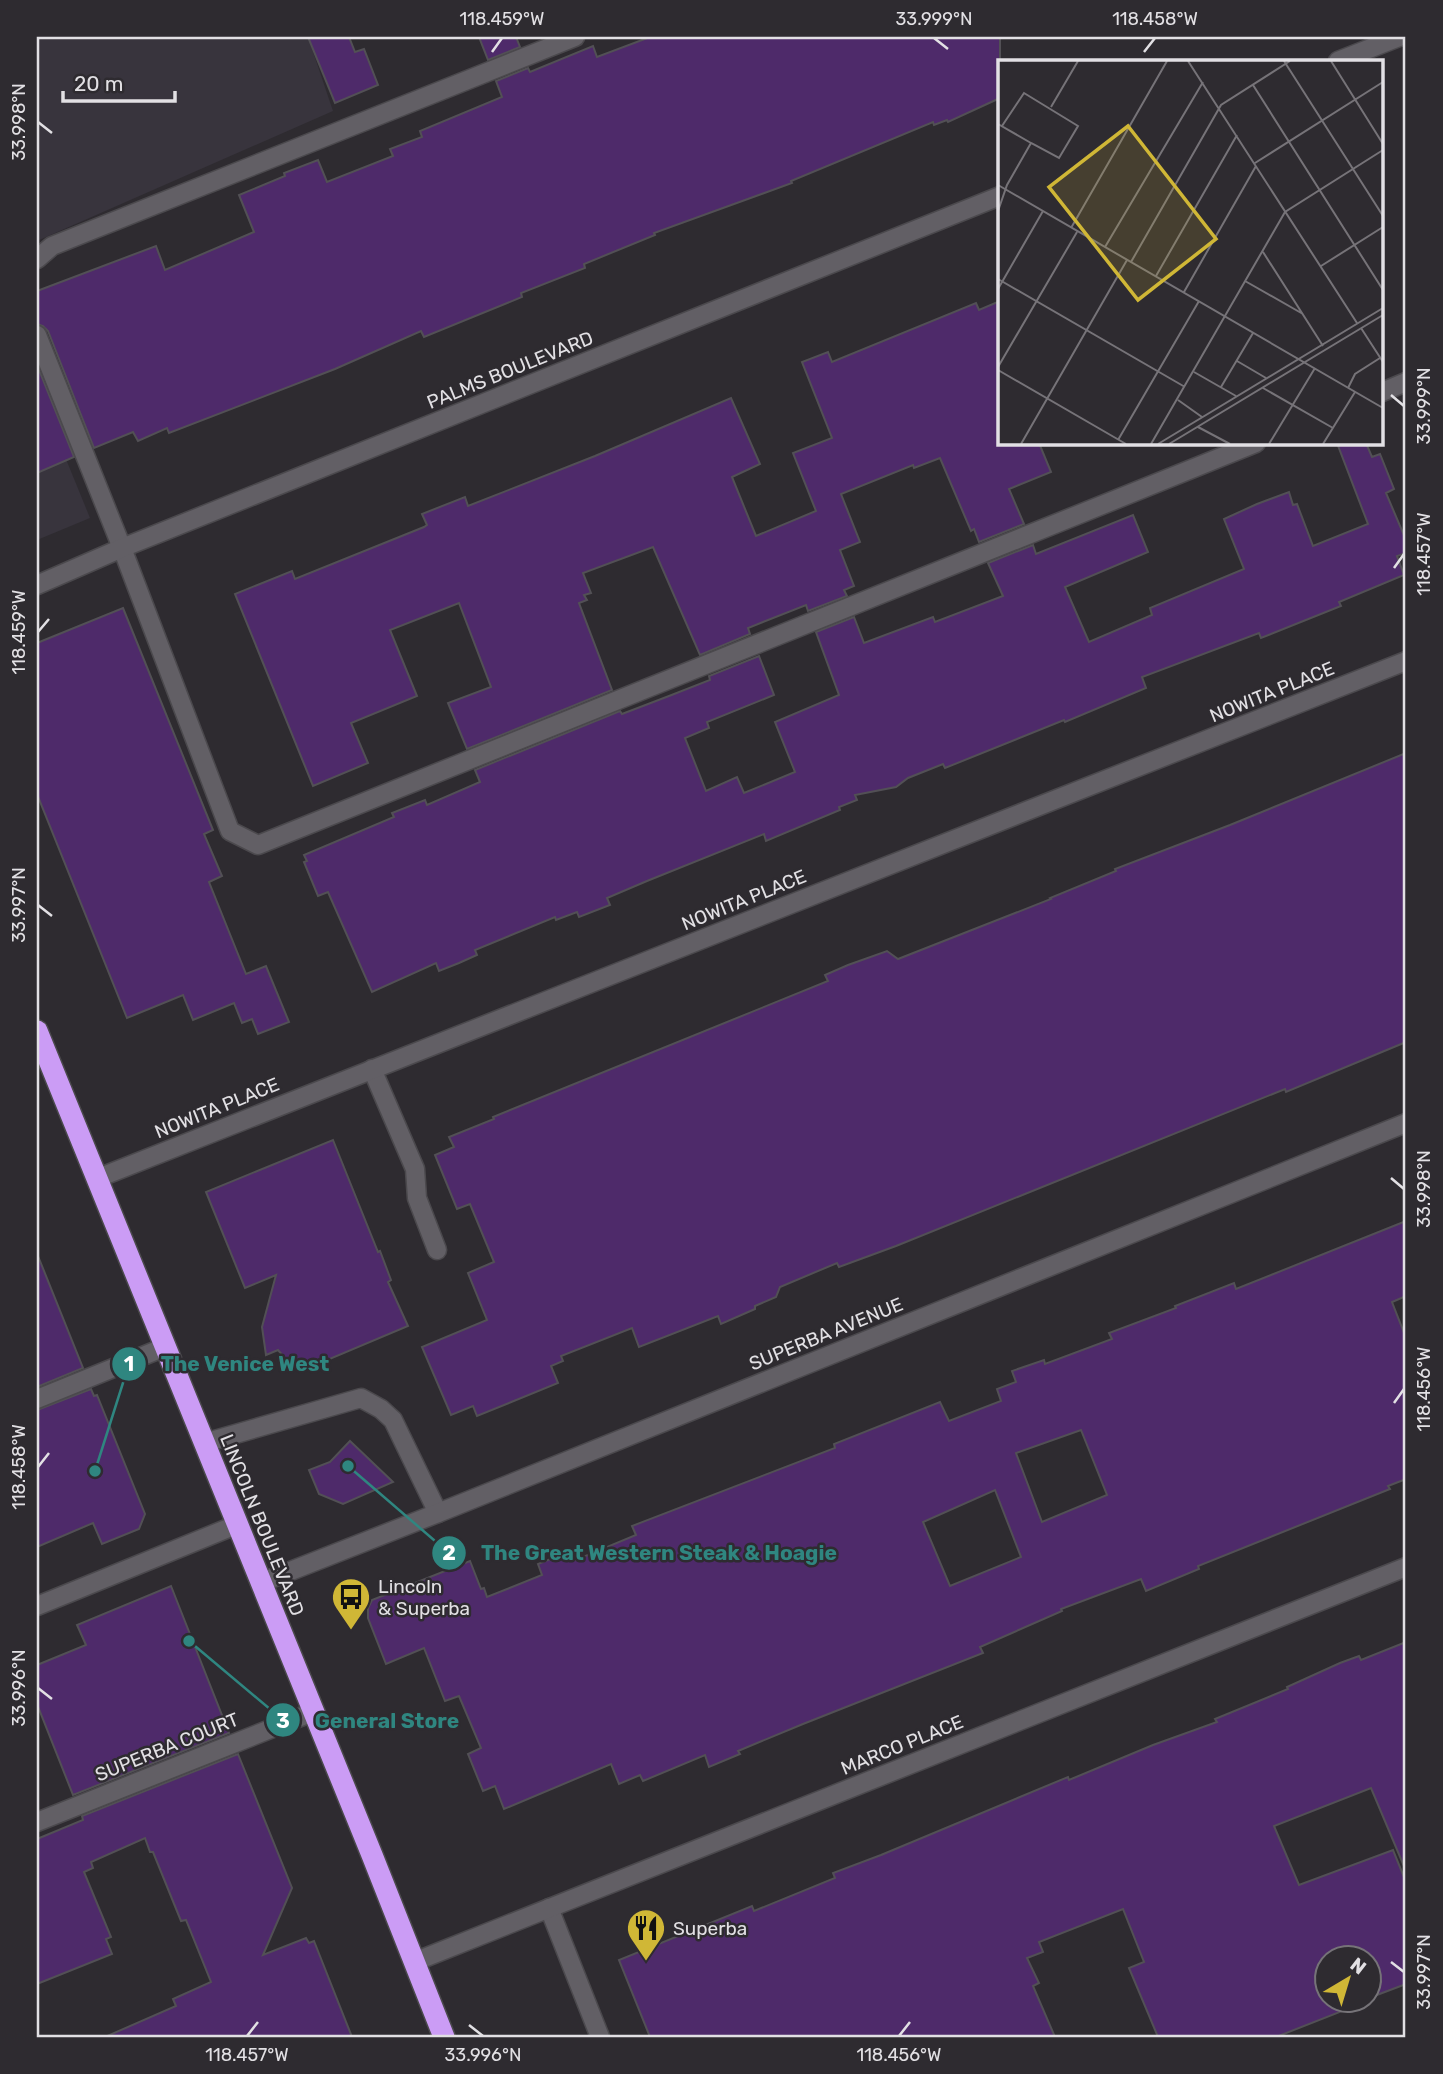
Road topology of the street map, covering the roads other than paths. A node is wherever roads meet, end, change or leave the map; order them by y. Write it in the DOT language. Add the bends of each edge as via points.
graph roads {
  1 [pos="575,37"];
  2 [pos="1399,37"];
  3 [pos="1341,60"];
  4 [pos="998,197"];
  5 [pos="37,259"];
  6 [pos="37,335"];
  7 [pos="1406,382"];
  8 [pos="1384,391"];
  9 [pos="1254,444"];
  10 [pos="122,548"];
  11 [pos="40,578"];
  12 [pos="1406,662"];
  13 [pos="37,1031"];
  14 [pos="372,1069"];
  15 [pos="1406,1123"];
  16 [pos="98,1178"];
  17 [pos="437,1250"];
  18 [pos="165,1346"];
  19 [pos="37,1399"];
  20 [pos="204,1443"];
  21 [pos="438,1513"];
  22 [pos="236,1525"];
  23 [pos="1406,1567"];
  24 [pos="260,1583"];
  25 [pos="37,1606"];
  26 [pos="313,1712"];
  27 [pos="37,1822"];
  28 [pos="549,1908"];
  29 [pos="414,1962"];
  30 [pos="444,2037"];
  31 [pos="600,2037"];
  1 -- 5 [label="street" via="52,246"];
  2 -- 3 [label="street"];
  4 -- 10 [label="street, PALMS BOULEVARD"];
  6 -- 10 [label="street"];
  7 -- 8 [label="street"];
  9 -- 10 [label="street" via="258,845 230,831"];
  10 -- 11 [label="street, PALMS BOULEVARD"];
  12 -- 14 [label="street, NOWITA PLACE"];
  13 -- 16 [label="highway, LINCOLN BOULEVARD"];
  14 -- 16 [label="street, NOWITA PLACE"];
  14 -- 17 [label="street" via="415,1169 417,1198"];
  15 -- 21 [label="street, SUPERBA AVENUE"];
  16 -- 18 [label="highway, LINCOLN BOULEVARD"];
  18 -- 19 [label="street"];
  18 -- 20 [label="highway, LINCOLN BOULEVARD"];
  20 -- 21 [label="street" via="361,1398 393,1420"];
  20 -- 22 [label="highway, LINCOLN BOULEVARD"];
  21 -- 24 [label="street, SUPERBA AVENUE"];
  22 -- 24 [label="highway, LINCOLN BOULEVARD"];
  22 -- 25 [label="street"];
  23 -- 28 [label="street, MARCO PLACE"];
  24 -- 26 [label="highway, LINCOLN BOULEVARD"];
  26 -- 27 [label="street, SUPERBA COURT"];
  26 -- 29 [label="highway, LINCOLN BOULEVARD"];
  28 -- 29 [label="street, MARCO PLACE"];
  28 -- 31 [label="street"];
  29 -- 30 [label="highway, LINCOLN BOULEVARD"];
}
